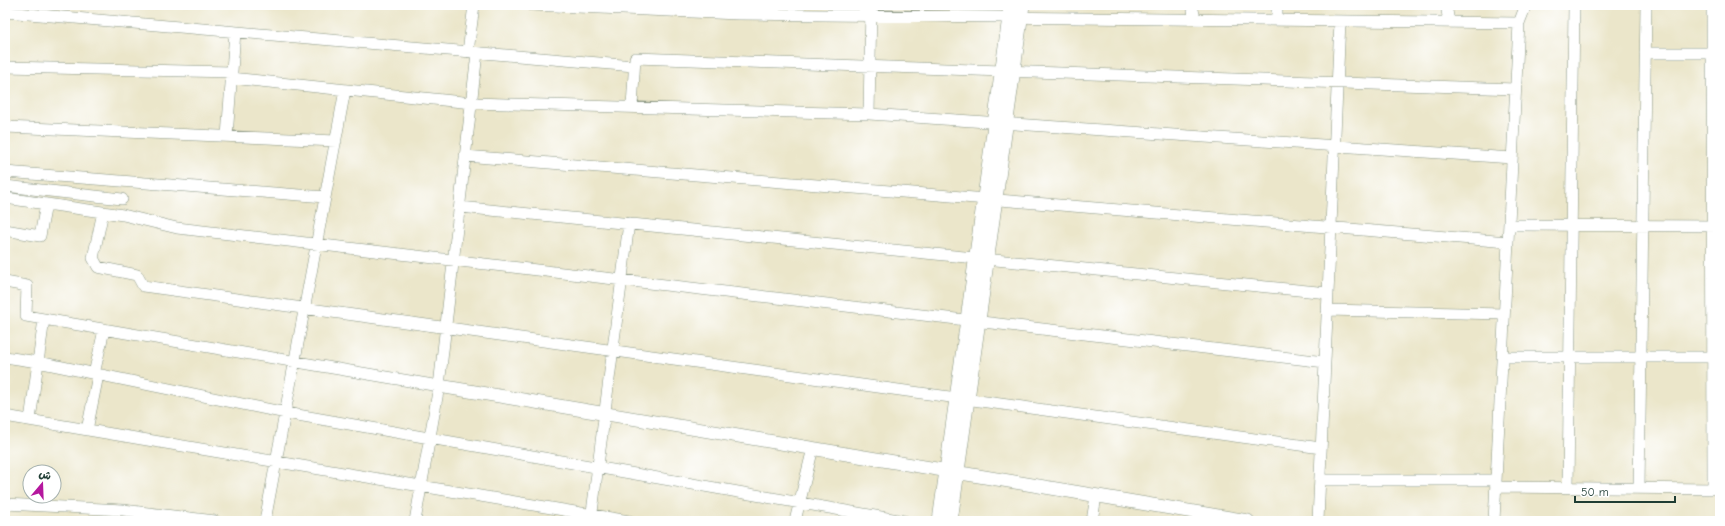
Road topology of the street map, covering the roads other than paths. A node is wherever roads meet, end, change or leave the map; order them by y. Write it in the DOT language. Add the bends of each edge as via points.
graph roads {
  1 [pos="474,5"];
  2 [pos="531,5"];
  3 [pos="1192,5"];
  4 [pos="1277,5"];
  5 [pos="1446,5"];
  6 [pos="1526,5"];
  7 [pos="1574,5"];
  8 [pos="1646,5"];
  9 [pos="1712,5"];
  10 [pos="871,10"];
  11 [pos="1016,11"];
  12 [pos="5,12"];
  13 [pos="1195,19"];
  14 [pos="1277,20"];
  15 [pos="1340,21"];
  16 [pos="1449,22"];
  17 [pos="1519,23"];
  18 [pos="235,32"];
  19 [pos="472,52"];
  20 [pos="1645,53"];
  21 [pos="1716,53"];
  22 [pos="634,66"];
  23 [pos="870,66"];
  24 [pos="5,67"];
  25 [pos="1008,71"];
  26 [pos="231,75"];
  27 [pos="1337,83"];
  28 [pos="1515,89"];
  29 [pos="345,90"];
  30 [pos="472,103"];
  31 [pos="632,107"];
  32 [pos="1716,112"];
  33 [pos="870,114"];
  34 [pos="1001,123"];
  35 [pos="5,127"];
  36 [pos="226,136"];
  37 [pos="336,141"];
  38 [pos="1334,146"];
  39 [pos="465,156"];
  40 [pos="1512,158"];
  41 [pos="5,172"];
  42 [pos="5,186"];
  43 [pos="325,197"];
  44 [pos="5,198"];
  45 [pos="122,198"];
  46 [pos="990,199"];
  47 [pos="46,204"];
  48 [pos="460,207"];
  49 [pos="103,212"];
  50 [pos="629,223"];
  51 [pos="1509,224"];
  52 [pos="1571,225"];
  53 [pos="1643,226"];
  54 [pos="1716,226"];
  55 [pos="1331,227"];
  56 [pos="5,230"];
  57 [pos="1508,242"];
  58 [pos="317,244"];
  59 [pos="982,258"];
  60 [pos="454,260"];
  61 [pos="622,280"];
  62 [pos="5,282"];
  63 [pos="1328,293"];
  64 [pos="305,308"];
  65 [pos="1327,310"];
  66 [pos="1504,314"];
  67 [pos="44,319"];
  68 [pos="973,321"];
  69 [pos="446,327"];
  70 [pos="104,330"];
  71 [pos="613,350"];
  72 [pos="5,357"];
  73 [pos="1502,357"];
  74 [pos="1569,357"];
  75 [pos="1641,357"];
  76 [pos="1716,357"];
  77 [pos="38,362"];
  78 [pos="295,362"];
  79 [pos="1325,362"];
  80 [pos="96,374"];
  81 [pos="439,386"];
  82 [pos="962,399"];
  83 [pos="286,413"];
  84 [pos="605,413"];
  85 [pos="5,416"];
  86 [pos="30,420"];
  87 [pos="88,430"];
  88 [pos="430,438"];
  89 [pos="813,448"];
  90 [pos="1321,448"];
  91 [pos="276,461"];
  92 [pos="598,467"];
  93 [pos="952,472"];
  94 [pos="1320,480"];
  95 [pos="1496,484"];
  96 [pos="421,486"];
  97 [pos="1568,487"];
  98 [pos="1639,488"];
  99 [pos="1717,488"];
  100 [pos="1096,496"];
  101 [pos="800,503"];
  102 [pos="5,504"];
  103 [pos="591,518"];
  104 [pos="215,521"];
  105 [pos="265,521"];
  106 [pos="415,521"];
  107 [pos="629,521"];
  108 [pos="795,521"];
  109 [pos="904,521"];
  110 [pos="939,521"];
  111 [pos="951,521"];
  112 [pos="1092,521"];
  113 [pos="1248,521"];
  114 [pos="1318,521"];
  115 [pos="1494,521"];
  1 -- 19 [label="street"];
  2 -- 10 [label="street" via="738,14"];
  3 -- 13 [label="street"];
  4 -- 14 [label="street"];
  5 -- 16 [label="street"];
  6 -- 17 [label="street"];
  7 -- 52 [label="street"];
  8 -- 20 [label="street"];
  9 -- 21 [label="street"];
  10 -- 11 [label="street"];
  10 -- 23 [label="street"];
  11 -- 13 [label="street"];
  11 -- 25 [label="street"];
  12 -- 18 [label="street"];
  13 -- 14 [label="street"];
  14 -- 15 [label="street"];
  15 -- 16 [label="street"];
  15 -- 27 [label="street"];
  16 -- 17 [label="street"];
  17 -- 28 [label="street"];
  18 -- 19 [label="street"];
  18 -- 26 [label="street"];
  19 -- 22 [label="street"];
  19 -- 30 [label="street"];
  20 -- 21 [label="street"];
  20 -- 53 [label="street"];
  21 -- 32 [label="street"];
  22 -- 23 [label="street" via="635,58"];
  22 -- 31 [label="street"];
  23 -- 25 [label="street"];
  23 -- 33 [label="street"];
  24 -- 26 [label="street"];
  25 -- 27 [label="street"];
  25 -- 34 [label="street"];
  26 -- 29 [label="street"];
  26 -- 36 [label="street"];
  27 -- 28 [label="street"];
  27 -- 38 [label="street"];
  28 -- 40 [label="street"];
  29 -- 30 [label="street"];
  29 -- 37 [label="street"];
  30 -- 31 [label="street"];
  30 -- 39 [label="street"];
  31 -- 33 [label="street"];
  32 -- 54 [label="street"];
  33 -- 34 [label="street"];
  34 -- 38 [label="street"];
  34 -- 46 [label="street"];
  35 -- 36 [label="street"];
  36 -- 37 [label="street"];
  37 -- 43 [label="street"];
  38 -- 40 [label="street"];
  38 -- 55 [label="street"];
  39 -- 46 [label="street"];
  39 -- 48 [label="street"];
  40 -- 51 [label="street"];
  41 -- 43 [label="street"];
  42 -- 45 [label="street"];
  43 -- 58 [label="street"];
  44 -- 47 [label="street"];
  46 -- 55 [label="street"];
  46 -- 59 [label="street"];
  47 -- 49 [label="street"];
  47 -- 56 [label="street" via="40,236"];
  48 -- 50 [label="street"];
  48 -- 60 [label="street"];
  49 -- 58 [label="street" via="123,214 177,228"];
  49 -- 64 [label="street" via="93,258 98,268 137,275 143,286"];
  50 -- 59 [label="street"];
  50 -- 61 [label="street"];
  51 -- 52 [label="street"];
  51 -- 57 [label="street"];
  52 -- 53 [label="street"];
  52 -- 74 [label="street"];
  53 -- 54 [label="street"];
  53 -- 75 [label="street"];
  54 -- 76 [label="street"];
  55 -- 57 [label="street"];
  55 -- 63 [label="street"];
  57 -- 66 [label="street"];
  58 -- 60 [label="street"];
  58 -- 64 [label="street"];
  59 -- 63 [label="street"];
  59 -- 68 [label="street"];
  60 -- 61 [label="street"];
  60 -- 69 [label="street"];
  61 -- 68 [label="street"];
  61 -- 71 [label="street"];
  62 -- 67 [label="street" via="27,286 26,316"];
  63 -- 65 [label="street"];
  64 -- 69 [label="street"];
  64 -- 78 [label="street"];
  65 -- 66 [label="street"];
  65 -- 79 [label="street"];
  66 -- 73 [label="street"];
  67 -- 70 [label="street"];
  67 -- 77 [label="street"];
  68 -- 79 [label="street"];
  68 -- 82 [label="street"];
  69 -- 71 [label="street"];
  69 -- 81 [label="street"];
  70 -- 78 [label="street"];
  70 -- 80 [label="street"];
  71 -- 82 [label="street"];
  71 -- 84 [label="street"];
  72 -- 77 [label="street"];
  73 -- 74 [label="street"];
  73 -- 95 [label="street"];
  74 -- 75 [label="street"];
  74 -- 97 [label="street"];
  75 -- 76 [label="street"];
  75 -- 98 [label="street"];
  76 -- 99 [label="street"];
  77 -- 80 [label="street"];
  77 -- 86 [label="street"];
  78 -- 81 [label="street"];
  78 -- 83 [label="street"];
  79 -- 90 [label="street"];
  80 -- 83 [label="street"];
  80 -- 87 [label="street"];
  81 -- 84 [label="street"];
  81 -- 88 [label="street"];
  82 -- 90 [label="street"];
  82 -- 93 [label="street"];
  83 -- 88 [label="street"];
  83 -- 91 [label="street"];
  84 -- 89 [label="street"];
  84 -- 92 [label="street"];
  85 -- 86 [label="street"];
  86 -- 87 [label="street"];
  87 -- 91 [label="street"];
  88 -- 92 [label="street"];
  88 -- 96 [label="street"];
  89 -- 93 [label="street"];
  89 -- 101 [label="street"];
  90 -- 94 [label="street"];
  91 -- 96 [label="street"];
  91 -- 105 [label="street"];
  92 -- 101 [label="street"];
  92 -- 103 [label="street"];
  93 -- 100 [label="street"];
  93 -- 110 [label="street"];
  93 -- 111 [label="street"];
  94 -- 95 [label="street"];
  94 -- 114 [label="street"];
  95 -- 97 [label="street"];
  95 -- 115 [label="street"];
  96 -- 103 [label="street"];
  96 -- 106 [label="street"];
  97 -- 98 [label="street"];
  98 -- 99 [label="street"];
  100 -- 112 [label="street"];
  100 -- 113 [label="street"];
  101 -- 108 [label="street"];
  101 -- 109 [label="street"];
  102 -- 104 [label="street" via="123,510"];
  103 -- 107 [label="street"];
}
